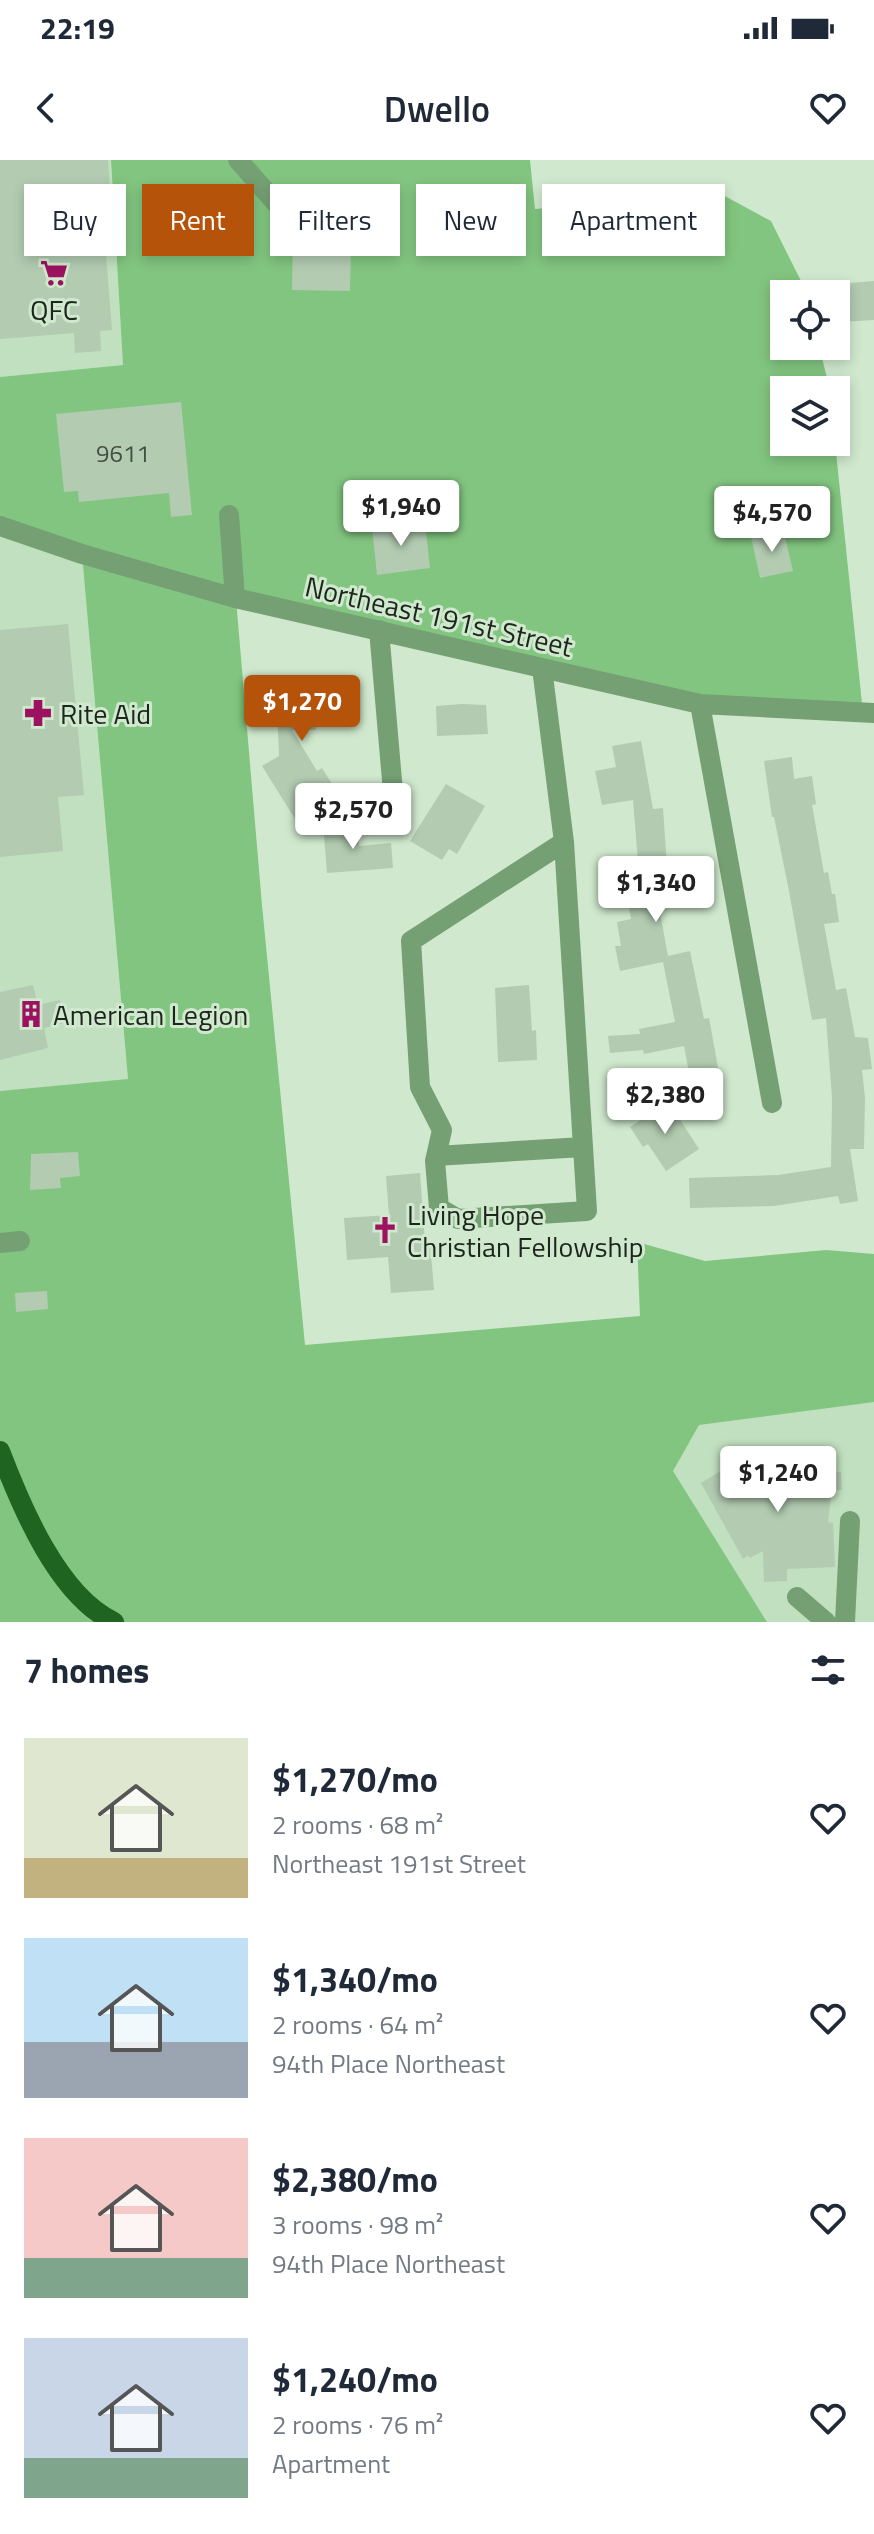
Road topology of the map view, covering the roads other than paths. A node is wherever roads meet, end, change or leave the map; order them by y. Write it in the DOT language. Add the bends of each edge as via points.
graph roads {
  1 [pos="238,160"];
  2 [pos="270,196"];
  3 [pos="229,515"];
  4 [pos="0,526"];
  5 [pos="235,598"];
  6 [pos="379,630"];
  7 [pos="542,668"];
  8 [pos="700,704"];
  9 [pos="874,713"];
  10 [pos="393,792"];
  11 [pos="564,842"];
  12 [pos="772,1103"];
  13 [pos="583,1147"];
  14 [pos="436,1156"];
  15 [pos="0,1451"];
  16 [pos="5,1478"];
  17 [pos="850,1521"];
  18 [pos="797,1597"];
  19 [pos="114,1622"];
  20 [pos="826,1622"];
  21 [pos="845,1622"];
  1 -- 2 [label="street"];
  3 -- 5 [label="street"];
  4 -- 5 [label="street, Northeast 191st Street"];
  5 -- 6 [label="street, Northeast 191st Street"];
  6 -- 7 [label="street, Northeast 191st Street"];
  6 -- 10 [label="street"];
  7 -- 8 [label="street, Northeast 191st Street"];
  7 -- 11 [label="street"];
  8 -- 9 [label="street, Northeast 191st Street"];
  8 -- 12 [label="street"];
  11 -- 13 [label="street"];
  11 -- 14 [label="street" via="411,941 420,1087 442,1130"];
  13 -- 14 [label="street"];
  13 -- 14 [label="street" via="587,1211 573,1212 458,1219 439,1208"];
  15 -- 16 [label="main road"];
  16 -- 19 [label="main road" via="72,1588"];
  17 -- 21 [label="street"];
  18 -- 20 [label="street"];
}
